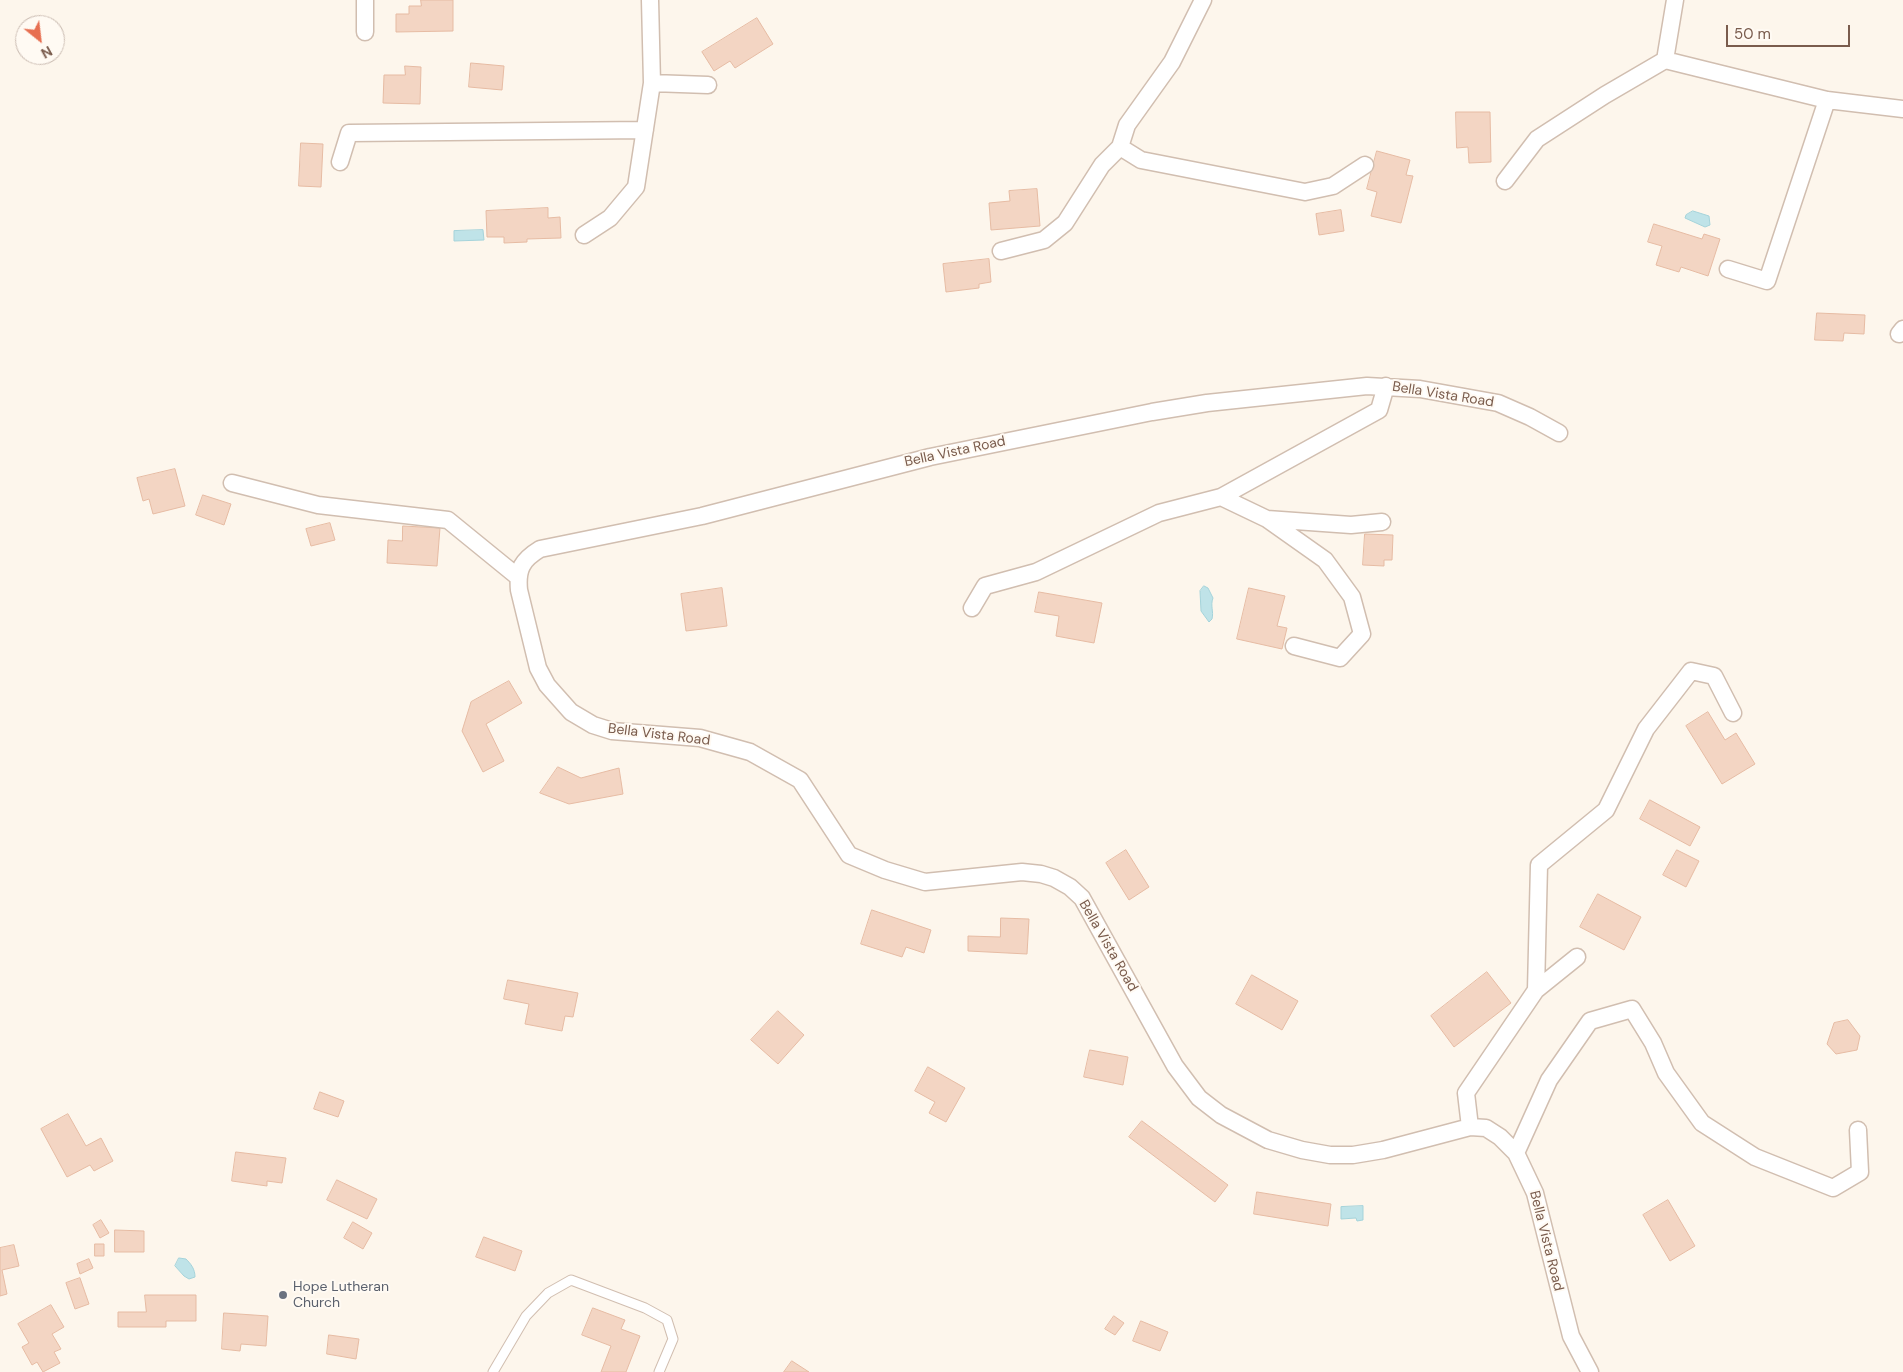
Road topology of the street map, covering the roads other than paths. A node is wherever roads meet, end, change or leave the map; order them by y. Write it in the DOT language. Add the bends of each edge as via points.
graph roads {
  1 [pos="365,0"];
  2 [pos="650,0"];
  3 [pos="1203,0"];
  4 [pos="1675,0"];
  5 [pos="365,32"];
  6 [pos="1666,60"];
  7 [pos="652,83"];
  8 [pos="708,85"];
  9 [pos="1828,100"];
  10 [pos="1903,109"];
  11 [pos="645,130"];
  12 [pos="1120,146"];
  13 [pos="340,162"];
  14 [pos="1365,165"];
  15 [pos="1505,181"];
  16 [pos="584,235"];
  17 [pos="1001,251"];
  18 [pos="1728,269"];
  19 [pos="1386,386"];
  20 [pos="1560,433"];
  21 [pos="232,483"];
  22 [pos="1221,497"];
  23 [pos="1267,519"];
  24 [pos="1382,522"];
  25 [pos="518,577"];
  26 [pos="972,608"];
  27 [pos="1294,646"];
  28 [pos="1733,713"];
  29 [pos="1577,957"];
  30 [pos="1536,990"];
  31 [pos="1470,1127"];
  32 [pos="1858,1130"];
  33 [pos="1516,1153"];
  34 [pos="493,1372"];
  35 [pos="660,1372"];
  36 [pos="1590,1372"];
  1 -- 5 [label="street"];
  2 -- 7 [label="street"];
  3 -- 12 [label="street" via="1172,62 1127,125"];
  4 -- 6 [label="street"];
  6 -- 9 [label="street"];
  6 -- 15 [label="street" via="1537,139"];
  7 -- 8 [label="street"];
  7 -- 11 [label="street"];
  9 -- 10 [label="street"];
  9 -- 18 [label="street" via="1767,281"];
  11 -- 13 [label="street" via="349,132"];
  11 -- 16 [label="street" via="636,187 610,218"];
  12 -- 14 [label="street" via="1141,160 1305,192 1333,186"];
  12 -- 17 [label="street" via="1102,165 1065,224 1044,240"];
  19 -- 20 [label="street, Bella Vista Road" via="1498,403"];
  19 -- 22 [label="street" via="1379,410"];
  19 -- 25 [label="street, Bella Vista Road" via="1207,403 930,457 702,516 540,549 529,555"];
  21 -- 25 [label="street" via="318,505 448,520"];
  22 -- 23 [label="street"];
  22 -- 26 [label="street" via="1159,513 1036,572 985,586"];
  23 -- 24 [label="street" via="1351,525"];
  23 -- 27 [label="street" via="1325,560 1352,597 1362,634 1340,658"];
  25 -- 31 [label="street, Bella Vista Road" via="536,660 545,680 571,712 593,725 612,731 700,738 750,752 800,780 849,855 885,870 925,882 1022,872 1054,878 1070,887 1082,898 1175,1066 1199,1098 1221,1115 1268,1140 1330,1155 1383,1150"];
  28 -- 30 [label="street" via="1714,676 1691,672 1646,729 1606,810 1539,864"];
  29 -- 30 [label="street"];
  30 -- 31 [label="street" via="1466,1093"];
  31 -- 33 [label="street, Bella Vista Road" via="1486,1128"];
  32 -- 33 [label="street" via="1860,1172 1833,1188 1755,1157 1702,1123 1666,1073 1653,1043 1632,1009 1590,1021 1549,1080"];
  33 -- 36 [label="street, Bella Vista Road" via="1535,1193 1571,1336"];
  34 -- 35 [label="lane" via="526,1316 548,1293 571,1280 645,1308 667,1320 673,1340"];
}
